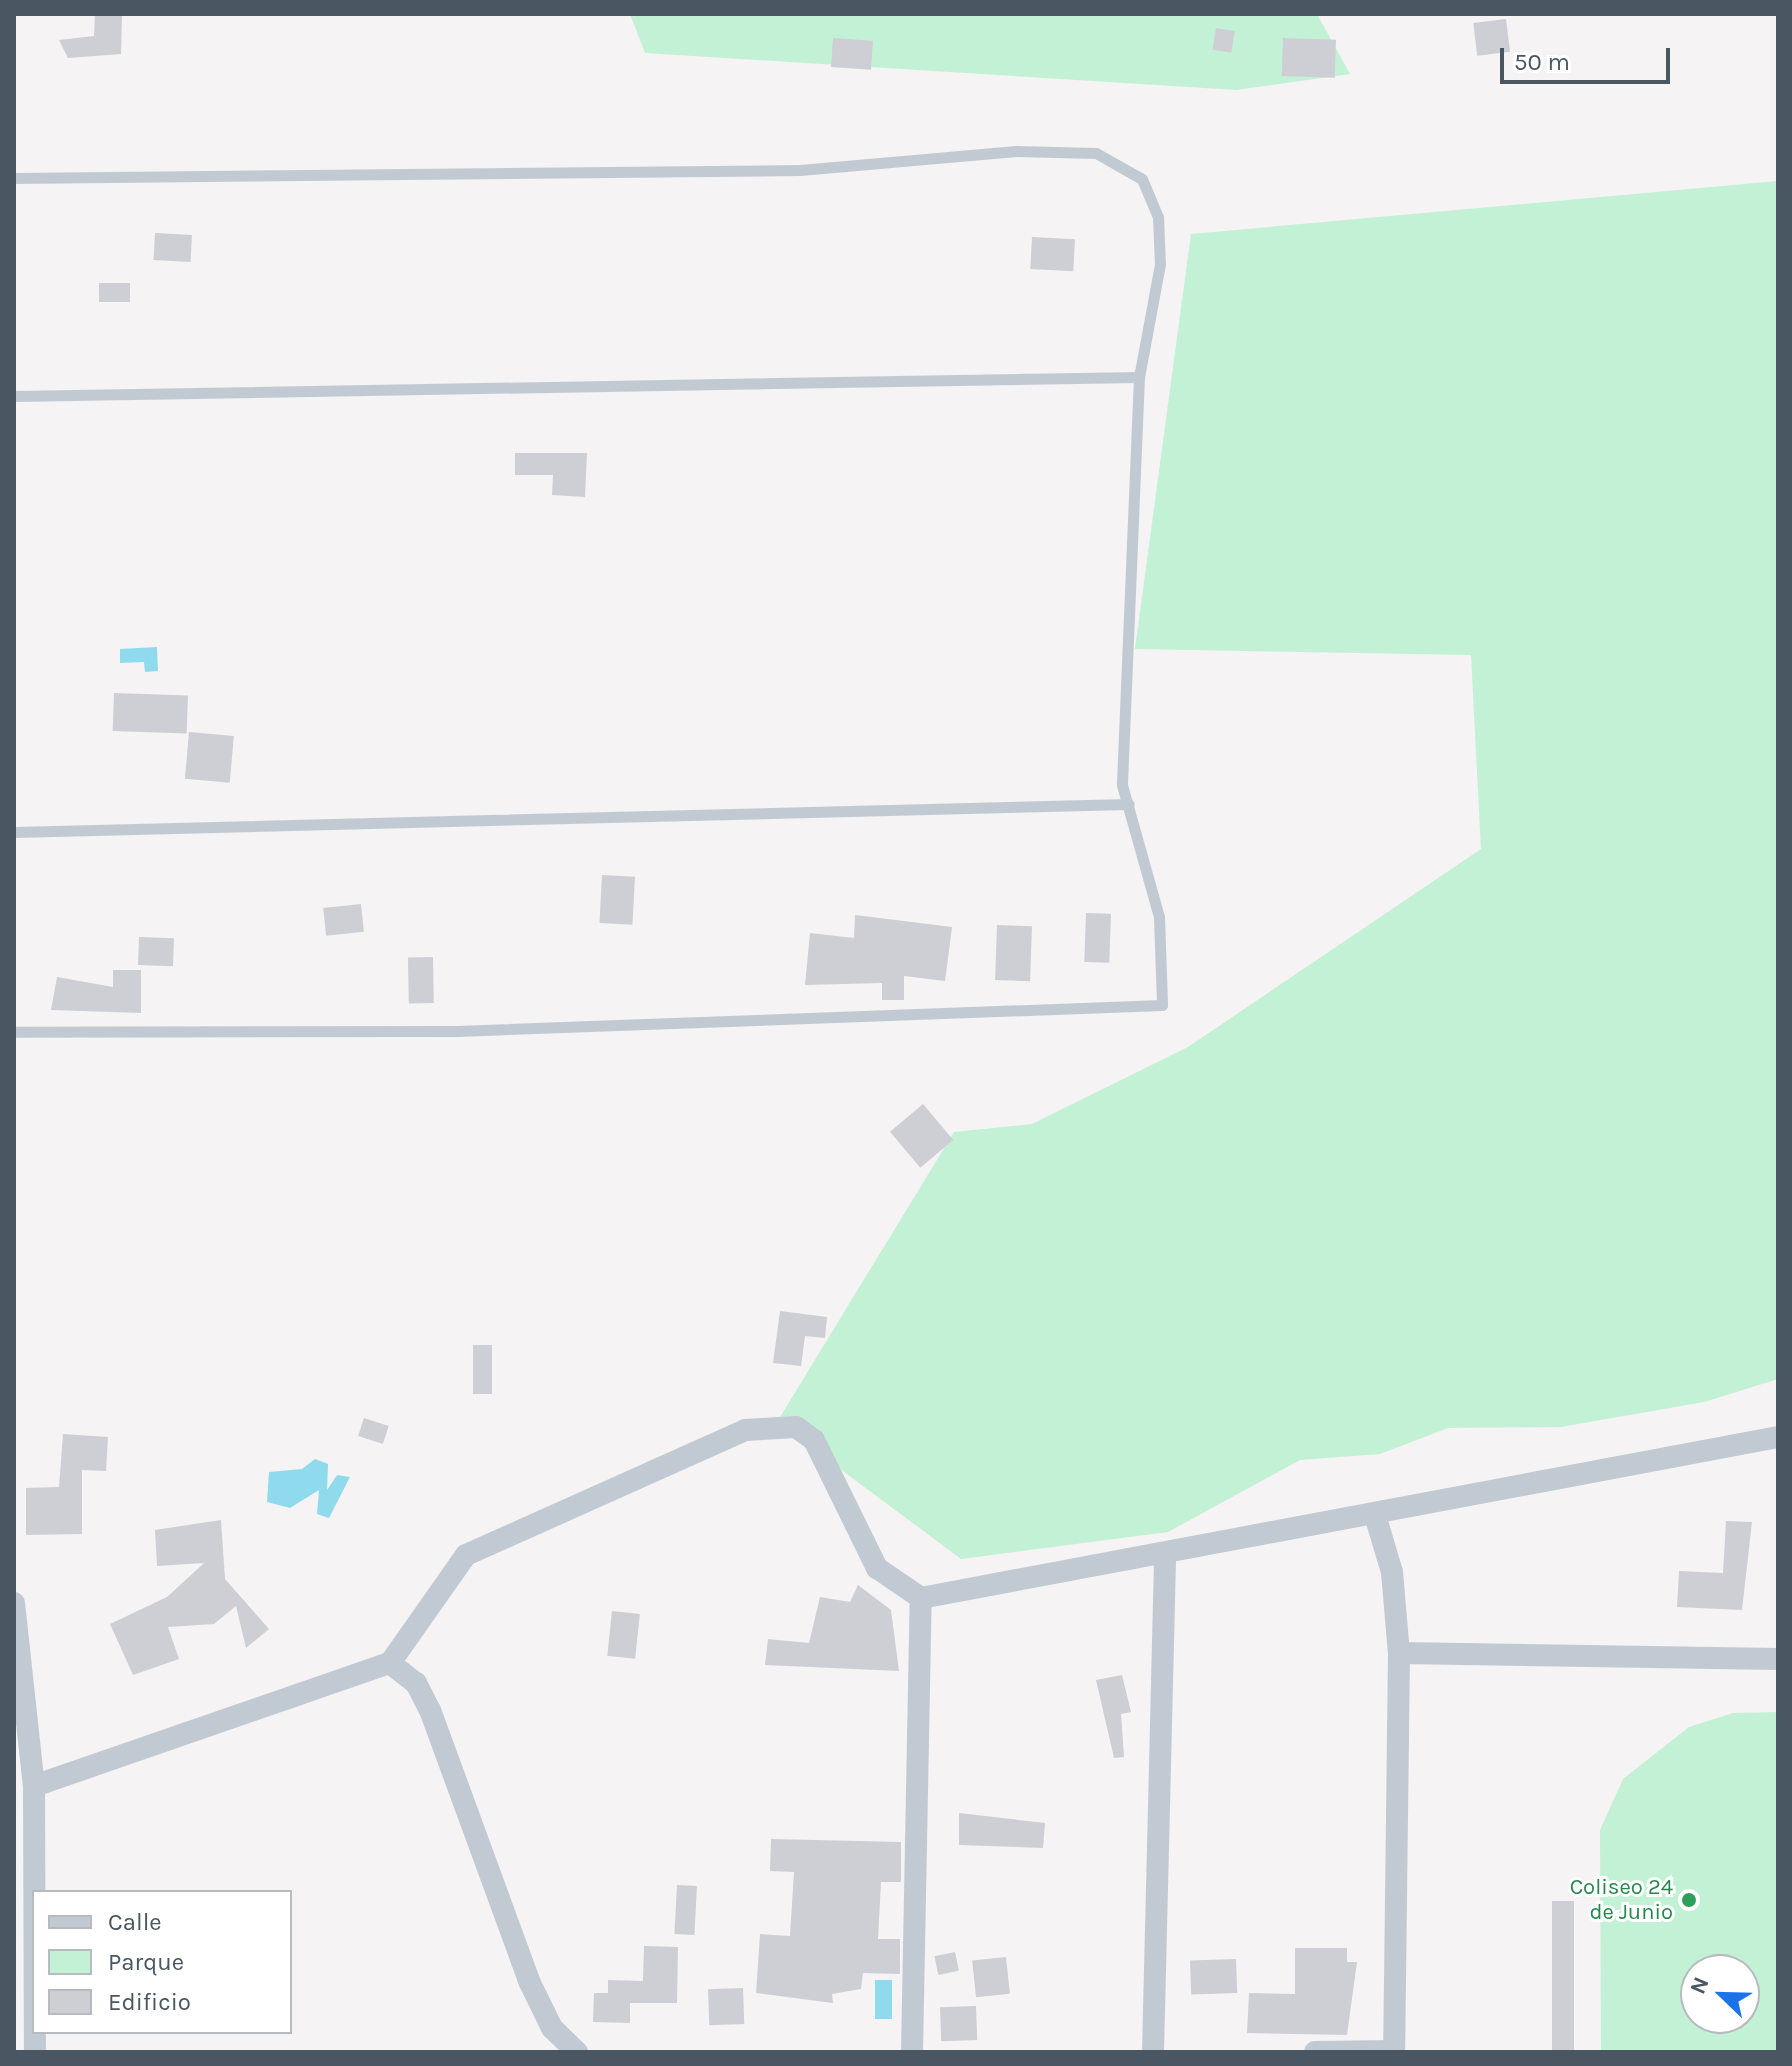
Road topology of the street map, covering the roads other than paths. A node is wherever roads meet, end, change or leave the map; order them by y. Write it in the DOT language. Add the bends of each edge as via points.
graph roads {
  1 [pos="14,178"];
  2 [pos="1139,377"];
  3 [pos="14,396"];
  4 [pos="1129,804"];
  5 [pos="14,832"];
  6 [pos="14,1032"];
  7 [pos="1778,1437"];
  8 [pos="1375,1515"];
  9 [pos="1165,1555"];
  10 [pos="921,1598"];
  11 [pos="14,1603"];
  12 [pos="1399,1653"];
  13 [pos="1778,1659"];
  14 [pos="390,1663"];
  15 [pos="17,1694"];
  16 [pos="34,1786"];
  17 [pos="34,1890"];
  18 [pos="577,2052"];
  19 [pos="912,2052"];
  20 [pos="1153,2052"];
  21 [pos="1315,2052"];
  22 [pos="1394,2052"];
  1 -- 2 [label="lane" via="800,170 1016,151 1096,153 1142,179 1158,217 1160,264"];
  2 -- 3 [label="lane"];
  2 -- 4 [label="lane" via="1122,715"];
  4 -- 5 [label="lane"];
  4 -- 6 [label="lane" via="1159,917 1162,1005 457,1031"];
  7 -- 8 [label="street"];
  8 -- 9 [label="street"];
  8 -- 12 [label="street" via="1392,1572"];
  9 -- 10 [label="street"];
  9 -- 20 [label="street"];
  10 -- 14 [label="street" via="877,1568 814,1440 796,1427 745,1430 466,1555"];
  10 -- 19 [label="street"];
  11 -- 15 [label="street"];
  12 -- 13 [label="street"];
  12 -- 22 [label="street"];
  14 -- 16 [label="street"];
  14 -- 18 [label="street" via="416,1683 430,1710 529,1981 552,2028"];
  15 -- 16 [label="street"];
  16 -- 17 [label="street"];
  21 -- 22 [label="street"];
}
